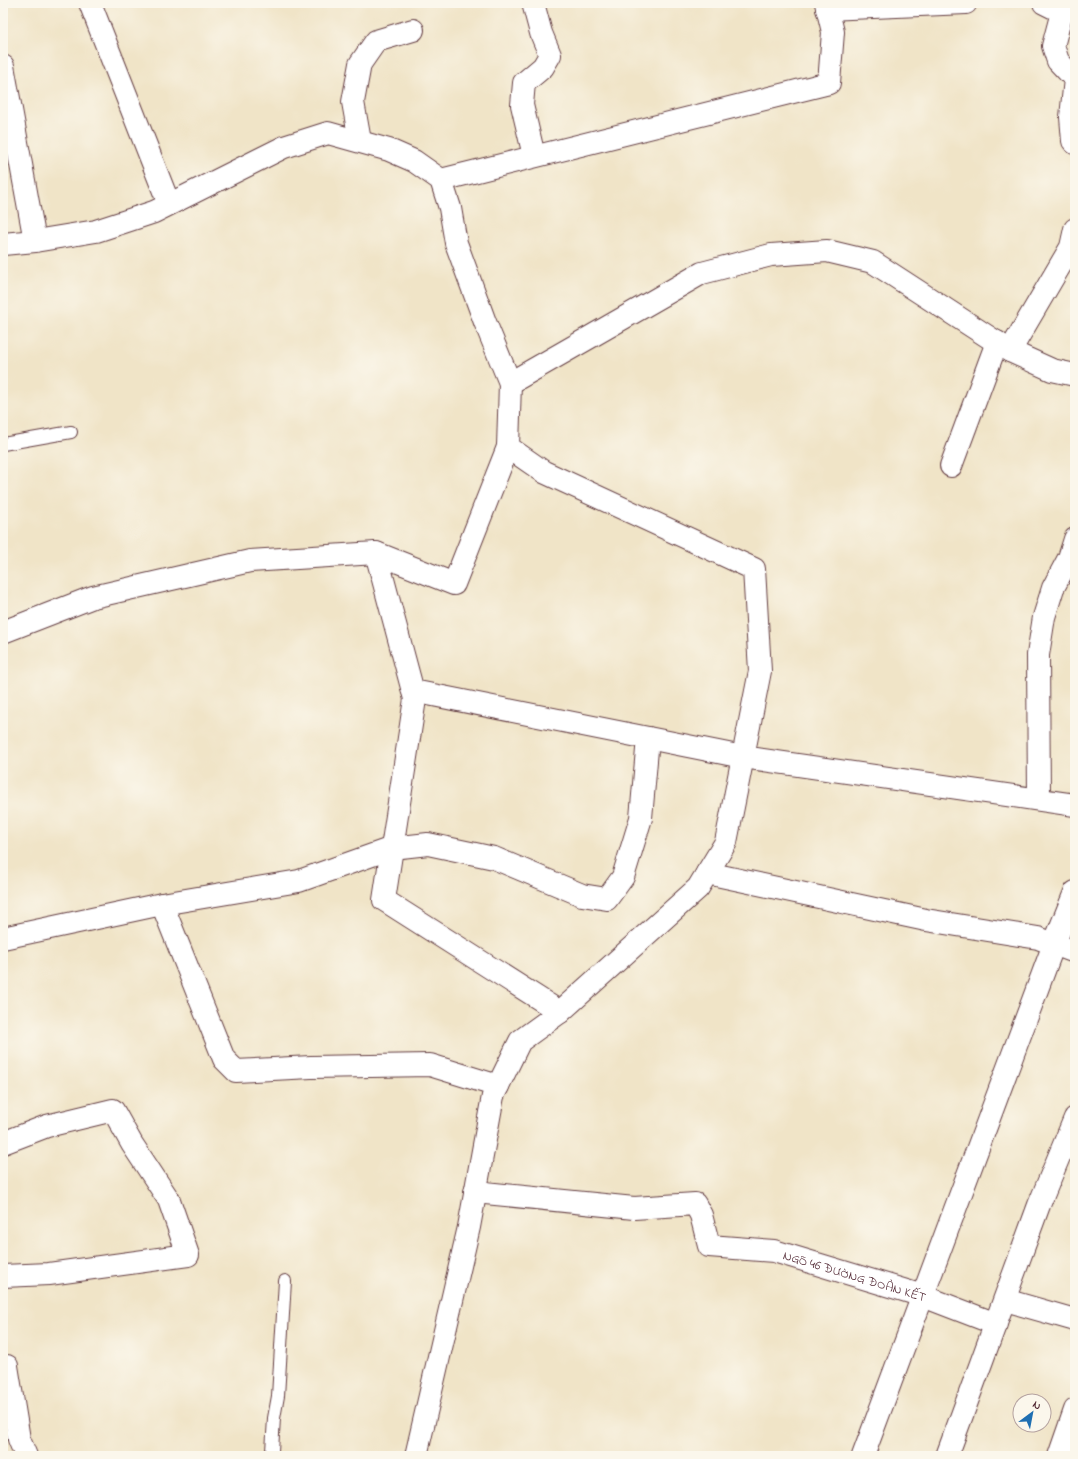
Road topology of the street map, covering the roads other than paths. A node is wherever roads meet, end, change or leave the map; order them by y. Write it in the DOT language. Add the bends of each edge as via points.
graph roads {
  1 [pos="90,3"];
  2 [pos="533,3"];
  3 [pos="966,3"];
  4 [pos="1044,3"];
  5 [pos="826,6"];
  6 [pos="413,30"];
  7 [pos="3,66"];
  8 [pos="360,141"];
  9 [pos="1075,143"];
  10 [pos="534,156"];
  11 [pos="441,180"];
  12 [pos="169,204"];
  13 [pos="1075,229"];
  14 [pos="35,241"];
  15 [pos="3,244"];
  16 [pos="1004,347"];
  17 [pos="1075,376"];
  18 [pos="510,383"];
  19 [pos="71,432"];
  20 [pos="3,444"];
  21 [pos="508,447"];
  22 [pos="951,466"];
  23 [pos="1075,539"];
  24 [pos="376,553"];
  25 [pos="3,632"];
  26 [pos="413,692"];
  27 [pos="648,738"];
  28 [pos="743,757"];
  29 [pos="1039,799"];
  30 [pos="1075,805"];
  31 [pos="392,848"];
  32 [pos="707,873"];
  33 [pos="1075,892"];
  34 [pos="162,904"];
  35 [pos="3,938"];
  36 [pos="1054,944"];
  37 [pos="1075,952"];
  38 [pos="560,1012"];
  39 [pos="498,1086"];
  40 [pos="1075,1118"];
  41 [pos="3,1143"];
  42 [pos="1068,1157"];
  43 [pos="475,1192"];
  44 [pos="285,1281"];
  45 [pos="5,1284"];
  46 [pos="923,1296"];
  47 [pos="1005,1300"];
  48 [pos="1075,1320"];
  49 [pos="996,1324"];
  50 [pos="8,1366"];
  51 [pos="1075,1410"];
  52 [pos="26,1456"];
  53 [pos="273,1456"];
  54 [pos="416,1456"];
  55 [pos="863,1456"];
  56 [pos="947,1456"];
  57 [pos="1059,1456"];
  1 -- 12 [label="street"];
  2 -- 10 [label="street" via="550,56 544,67 524,83 522,105"];
  3 -- 5 [label="street"];
  4 -- 9 [label="street" via="1062,12 1053,46 1058,61 1075,79 1071,117"];
  5 -- 10 [label="street" via="833,32 829,82"];
  6 -- 8 [label="street" via="376,42 360,64 352,102"];
  7 -- 14 [label="street"];
  8 -- 11 [label="street" via="414,161"];
  8 -- 12 [label="street" via="328,133 284,147"];
  10 -- 11 [label="street"];
  11 -- 18 [label="street" via="450,208 456,243"];
  12 -- 14 [label="street" via="154,212 96,230"];
  13 -- 16 [label="street" via="1071,247"];
  14 -- 15 [label="street"];
  16 -- 17 [label="street" via="1052,370"];
  16 -- 18 [label="street" via="873,262 826,251 770,255 702,273"];
  16 -- 22 [label="street"];
  18 -- 21 [label="street"];
  19 -- 20 [label="lane"];
  21 -- 24 [label="street" via="454,584"];
  21 -- 28 [label="street" via="544,472 754,569 760,671"];
  23 -- 29 [label="street" via="1069,558 1053,588 1044,617 1038,655"];
  24 -- 25 [label="street" via="250,561 93,597"];
  24 -- 26 [label="street"];
  26 -- 27 [label="street"];
  26 -- 31 [label="street" via="415,699"];
  27 -- 28 [label="street"];
  27 -- 31 [label="street" via="641,818 623,877 607,899 582,895 494,858 428,844"];
  28 -- 29 [label="street"];
  28 -- 32 [label="street" via="726,842"];
  29 -- 30 [label="street"];
  31 -- 34 [label="street" via="299,881"];
  31 -- 38 [label="street" via="384,900"];
  32 -- 36 [label="street" via="926,920 1038,938"];
  32 -- 38 [label="street" via="698,888"];
  33 -- 36 [label="street"];
  34 -- 35 [label="street"];
  34 -- 39 [label="street" via="224,1059 236,1071 430,1065"];
  36 -- 37 [label="street"];
  36 -- 46 [label="street"];
  38 -- 39 [label="street" via="520,1041"];
  39 -- 43 [label="street"];
  40 -- 42 [label="street"];
  41 -- 45 [label="street" via="47,1126 113,1110 169,1200 188,1255 49,1274"];
  42 -- 47 [label="street" via="1039,1205"];
  43 -- 46 [label="street, NGÕ 46 ĐƯỜNG ĐOÀN KẾT" via="634,1208 695,1204 701,1215 709,1246 774,1251"];
  43 -- 54 [label="street"];
  44 -- 53 [label="lane"];
  46 -- 49 [label="street, NGÕ 46 ĐƯỜNG ĐOÀN KẾT"];
  46 -- 55 [label="street"];
  47 -- 48 [label="street"];
  47 -- 49 [label="street"];
  49 -- 56 [label="street"];
  50 -- 52 [label="street" via="19,1439"];
  51 -- 57 [label="street"];
}
